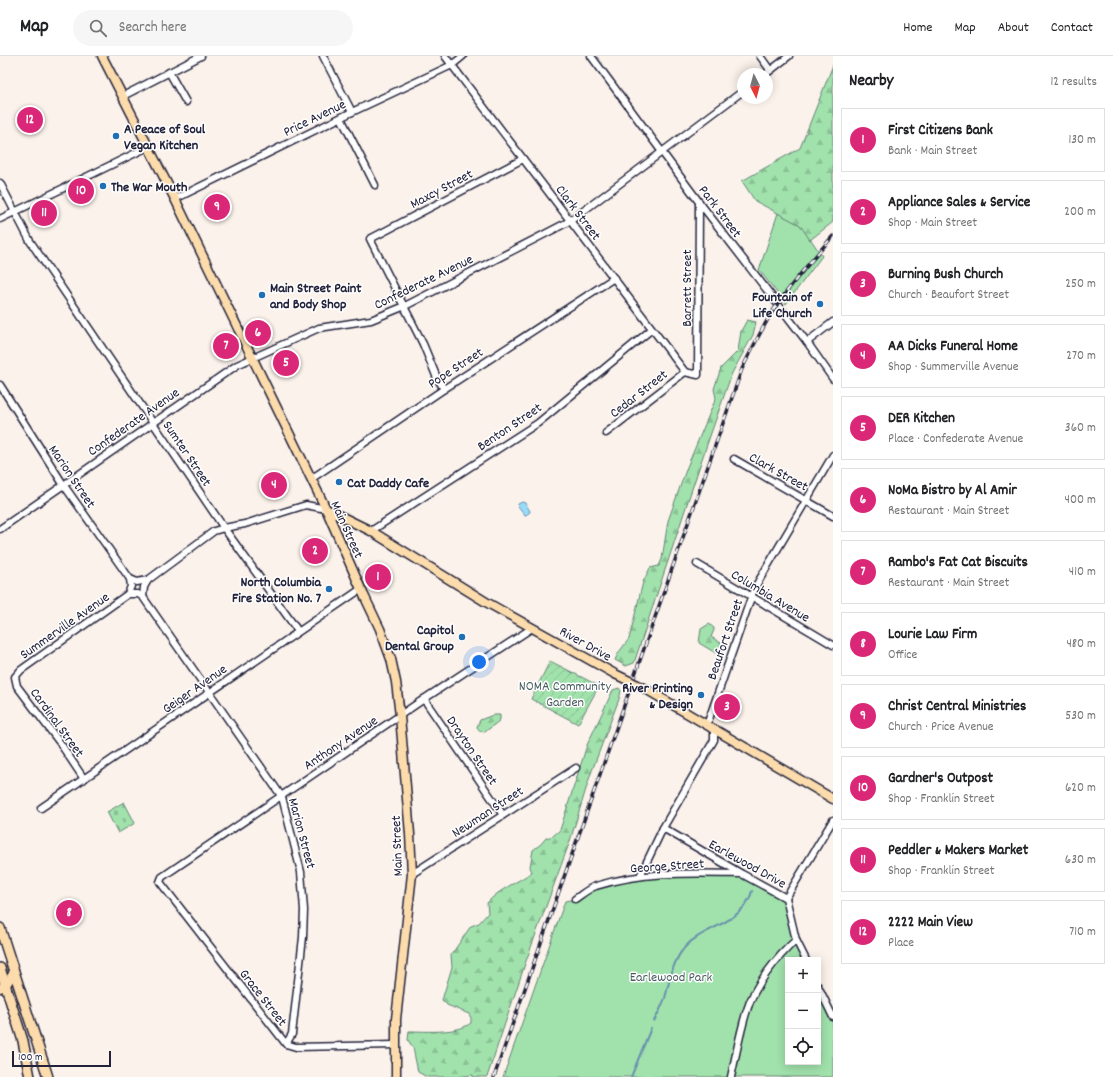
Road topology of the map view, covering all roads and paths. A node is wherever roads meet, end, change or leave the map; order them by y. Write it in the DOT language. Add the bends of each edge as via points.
graph roads {
  1 [pos="102,56"];
  2 [pos="201,56"];
  3 [pos="323,56"];
  4 [pos="445,56"];
  5 [pos="463,56"];
  6 [pos="592,56"];
  7 [pos="760,56"];
  8 [pos="789,56"];
  9 [pos="452,65"];
  10 [pos="766,68"];
  11 [pos="773,68"];
  12 [pos="169,72"];
  13 [pos="123,96"];
  14 [pos="737,96"];
  15 [pos="186,102"];
  16 [pos="352,112"];
  17 [pos="341,118"];
  18 [pos="148,147"];
  19 [pos="663,152"];
  20 [pos="523,159"];
  21 [pos="0,183"];
  22 [pos="375,185"];
  23 [pos="175,199"];
  24 [pos="699,202"];
  25 [pos="14,212"];
  26 [pos="0,219"];
  27 [pos="570,221"];
  28 [pos="614,278"];
  29 [pos="405,306"];
  30 [pos="833,322"];
  31 [pos="652,329"];
  32 [pos="806,342"];
  33 [pos="252,357"];
  34 [pos="685,372"];
  35 [pos="833,379"];
  36 [pos="0,385"];
  37 [pos="444,389"];
  38 [pos="152,422"];
  39 [pos="606,433"];
  40 [pos="833,456"];
  41 [pos="734,459"];
  42 [pos="311,479"];
  43 [pos="64,484"];
  44 [pos="806,500"];
  45 [pos="326,509"];
  46 [pos="833,516"];
  47 [pos="224,528"];
  48 [pos="0,529"];
  49 [pos="371,531"];
  50 [pos="697,564"];
  51 [pos="130,578"];
  52 [pos="148,580"];
  53 [pos="361,590"];
  54 [pos="128,594"];
  55 [pos="143,597"];
  56 [pos="751,597"];
  57 [pos="532,628"];
  58 [pos="298,631"];
  59 [pos="833,645"];
  60 [pos="15,677"];
  61 [pos="208,693"];
  62 [pos="424,699"];
  63 [pos="400,716"];
  64 [pos="707,725"];
  65 [pos="576,768"];
  66 [pos="84,779"];
  67 [pos="282,797"];
  68 [pos="833,799"];
  69 [pos="41,808"];
  70 [pos="503,815"];
  71 [pos="833,820"];
  72 [pos="663,828"];
  73 [pos="412,874"];
  74 [pos="742,874"];
  75 [pos="640,876"];
  76 [pos="162,877"];
  77 [pos="575,898"];
  78 [pos="786,898"];
  79 [pos="0,928"];
  80 [pos="796,940"];
  81 [pos="804,957"];
  82 [pos="0,972"];
  83 [pos="14,972"];
  84 [pos="3,986"];
  85 [pos="821,992"];
  86 [pos="832,1014"];
  87 [pos="286,1044"];
  88 [pos="395,1046"];
  89 [pos="30,1077"];
  90 [pos="48,1077"];
  91 [pos="396,1077"];
  92 [pos="731,1077"];
  1 -- 13 [label="main road, Main Street"];
  2 -- 12 [label="street"];
  3 -- 16 [label="street"];
  4 -- 9 [label="street, Clark Street"];
  5 -- 9 [label="street, Price Avenue"];
  6 -- 19 [label="street, Park Street"];
  7 -- 10 [label="street"];
  8 -- 11 [label="street"];
  9 -- 16 [label="street, Price Avenue"];
  9 -- 20 [label="street, Clark Street"];
  12 -- 13 [label="street"];
  12 -- 15 [label="street"];
  13 -- 18 [label="main road, Main Street"];
  14 -- 19 [label="street, Confederate Avenue"];
  16 -- 17 [label="street, Price Avenue"];
  17 -- 22 [label="street"];
  17 -- 23 [label="street, Price Avenue"];
  18 -- 23 [label="main road, Main Street"];
  18 -- 25 [label="street"];
  19 -- 24 [label="street, Park Street"];
  19 -- 27 [label="street, Confederate Avenue"];
  20 -- 27 [label="street, Clark Street"];
  20 -- 29 [label="street, Maxcy Street" via="370,239"];
  21 -- 25 [label="street, Sumter Street"];
  23 -- 33 [label="main road, Main Street"];
  24 -- 32 [label="street, Park Street"];
  24 -- 34 [label="street, Barrett Street" via="698,375"];
  25 -- 26 [label="street"];
  25 -- 38 [label="street, Sumter Street" via="30,241"];
  27 -- 28 [label="street, Clark Street"];
  27 -- 29 [label="street, Confederate Avenue"];
  28 -- 31 [label="street, Clark Street"];
  28 -- 37 [label="street, Pope Street"];
  29 -- 33 [label="street, Confederate Avenue" via="371,320 320,328"];
  29 -- 37 [label="street"];
  30 -- 32 [label="street"];
  31 -- 34 [label="street, Clark Street"];
  31 -- 49 [label="street, Benton Street" via="538,422"];
  32 -- 35 [label="street, Park Street"];
  33 -- 38 [label="street, Confederate Avenue"];
  33 -- 42 [label="main road, Main Street"];
  34 -- 39 [label="street, Cedar Street"];
  36 -- 43 [label="street, Marion Street"];
  37 -- 42 [label="street, Pope Street"];
  38 -- 43 [label="street, Confederate Avenue"];
  38 -- 47 [label="street, Sumter Street"];
  40 -- 44 [label="street, Beaufort Street"];
  41 -- 44 [label="street, Clark Street"];
  42 -- 45 [label="main road, Main Street"];
  43 -- 48 [label="street, Confederate Avenue"];
  43 -- 51 [label="street, Marion Street"];
  44 -- 46 [label="street, Clark Street"];
  44 -- 56 [label="street, Beaufort Street"];
  45 -- 47 [label="street" via="306,505"];
  45 -- 49 [label="main road, River Drive"];
  45 -- 53 [label="main road, Main Street"];
  47 -- 52 [label="street" via="214,531"];
  47 -- 58 [label="street, Sumter Street"];
  49 -- 57 [label="main road, River Drive"];
  50 -- 56 [label="street, Columbia Avenue"];
  51 -- 52 [label="street" via="137,582"];
  51 -- 54 [label="street"];
  52 -- 55 [label="street"];
  53 -- 58 [label="street, Geiger Avenue"];
  53 -- 63 [label="main road, Main Street" via="391,659"];
  54 -- 55 [label="street"];
  54 -- 60 [label="street, Summerville Avenue" via="21,670"];
  55 -- 61 [label="street, Marion Street"];
  56 -- 59 [label="street, Columbia Avenue"];
  56 -- 64 [label="street, Beaufort Street"];
  57 -- 62 [label="street, Anthony Avenue"];
  57 -- 64 [label="main road, River Drive, bridge"];
  58 -- 61 [label="street, Geiger Avenue"];
  60 -- 66 [label="street, Cardinal Street" via="17,686"];
  61 -- 66 [label="street, Geiger Avenue"];
  61 -- 67 [label="street, Marion Street"];
  62 -- 63 [label="street, Anthony Avenue"];
  62 -- 70 [label="street, Drayton Street"];
  63 -- 67 [label="street, Anthony Avenue"];
  63 -- 73 [label="main road, Main Street"];
  64 -- 68 [label="main road, River Drive"];
  64 -- 72 [label="street" via="714,731 714,740"];
  65 -- 70 [label="street, Newman Street"];
  66 -- 69 [label="street, Geiger Avenue"];
  67 -- 76 [label="street, Anthony Avenue"];
  67 -- 87 [label="street, Marion Street" via="301,872 304,910 304,937 292,1034"];
  70 -- 73 [label="street, Newman Street"];
  71 -- 78 [label="street"];
  72 -- 74 [label="street, Earlewood Drive"];
  72 -- 75 [label="street"];
  73 -- 88 [label="main road, Main Street" via="398,991"];
  74 -- 75 [label="street, George Street" via="682,873"];
  74 -- 78 [label="street, Earlewood Drive"];
  75 -- 77 [label="street, George Street" via="595,886"];
  76 -- 87 [label="street, Grace Street" via="160,882"];
  78 -- 80 [label="street, Earlewood Drive"];
  79 -- 83 [label="highway"];
  80 -- 81 [label="street, Earlewood Drive"];
  80 -- 92 [label="street" via="772,965 747,1009"];
  82 -- 83 [label="main road"];
  82 -- 84 [label="highway"];
  83 -- 84 [label="main road"];
  83 -- 90 [label="highway"];
  84 -- 89 [label="highway" via="23,1041"];
  85 -- 86 [label="street"];
  87 -- 88 [label="street, Grace Street" via="296,1047"];
  88 -- 91 [label="main road, Main Street"];
}
